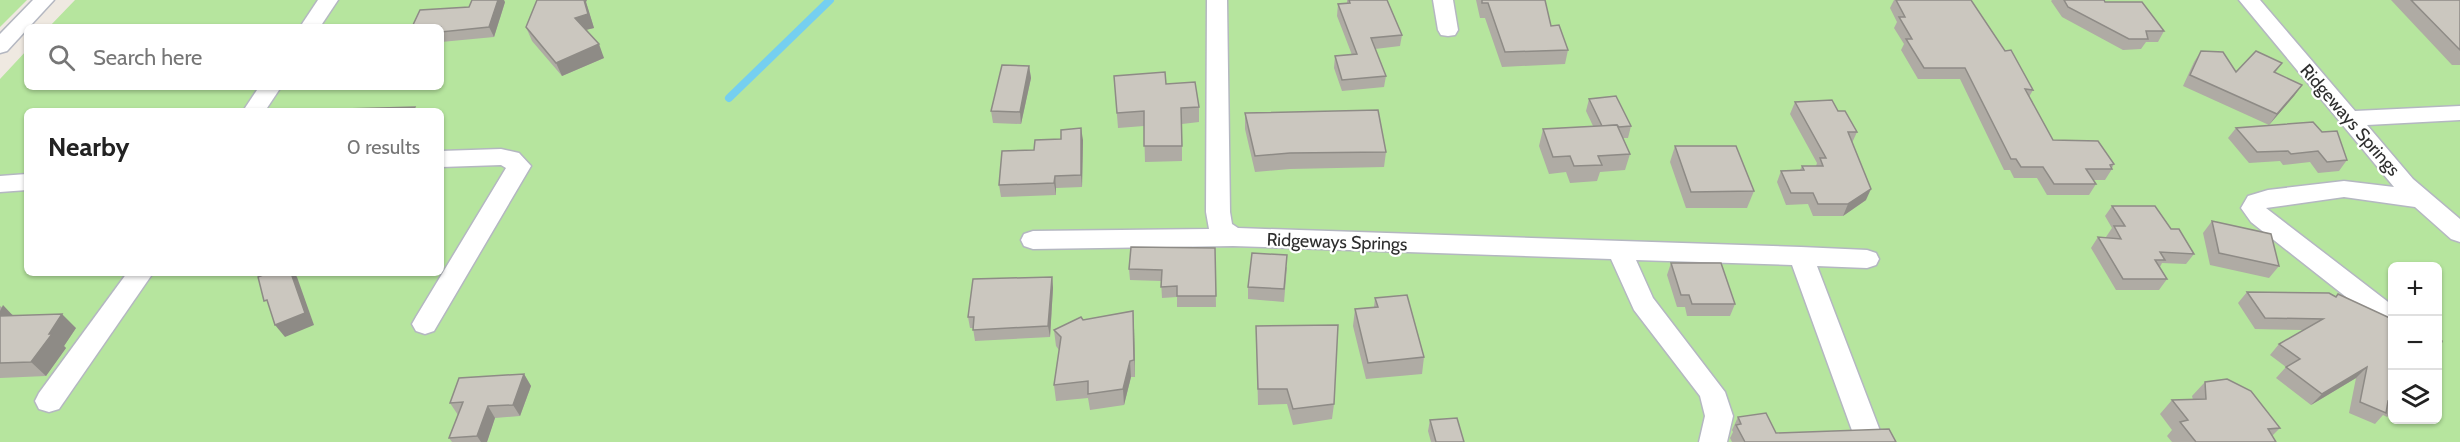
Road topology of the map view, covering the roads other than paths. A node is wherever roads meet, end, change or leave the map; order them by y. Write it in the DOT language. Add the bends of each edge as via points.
graph roads {
  1 [pos="44,0"];
  2 [pos="328,0"];
  3 [pos="1217,0"];
  4 [pos="1443,0"];
  5 [pos="2249,0"];
  6 [pos="0,22"];
  7 [pos="21,23"];
  8 [pos="312,24"];
  9 [pos="1448,30"];
  10 [pos="0,46"];
  11 [pos="268,90"];
  12 [pos="256,108"];
  13 [pos="2460,113"];
  14 [pos="2348,119"];
  15 [pos="444,159"];
  16 [pos="24,182"];
  17 [pos="0,184"];
  18 [pos="2419,199"];
  19 [pos="2460,233"];
  20 [pos="1233,237"];
  21 [pos="1033,240"];
  22 [pos="1620,252"];
  23 [pos="1801,256"];
  24 [pos="1868,259"];
  25 [pos="139,276"];
  26 [pos="2388,316"];
  27 [pos="425,324"];
  28 [pos="49,401"];
  29 [pos="1868,436"];
  30 [pos="1713,442"];
  1 -- 7 [label="street"];
  2 -- 8 [label="street"];
  3 -- 20 [label="street" via="1218,212 1221,228"];
  4 -- 9 [label="street"];
  5 -- 14 [label="street, Ridgeways Springs"];
  6 -- 7 [label="street"];
  7 -- 10 [label="street"];
  11 -- 12 [label="street"];
  13 -- 14 [label="street"];
  14 -- 18 [label="street, Ridgeways Springs"];
  15 -- 27 [label="street" via="501,157 519,166"];
  16 -- 17 [label="street"];
  18 -- 19 [label="street, Ridgeways Springs"];
  18 -- 26 [label="street" via="2344,189 2268,198 2253,207 2259,216"];
  20 -- 21 [label="street, Ridgeways Springs"];
  20 -- 22 [label="street, Ridgeways Springs"];
  22 -- 23 [label="street, Ridgeways Springs"];
  22 -- 30 [label="street" via="1643,303 1712,392 1719,416"];
  23 -- 24 [label="street, Ridgeways Springs"];
  23 -- 29 [label="street"];
  25 -- 28 [label="street"];
}
